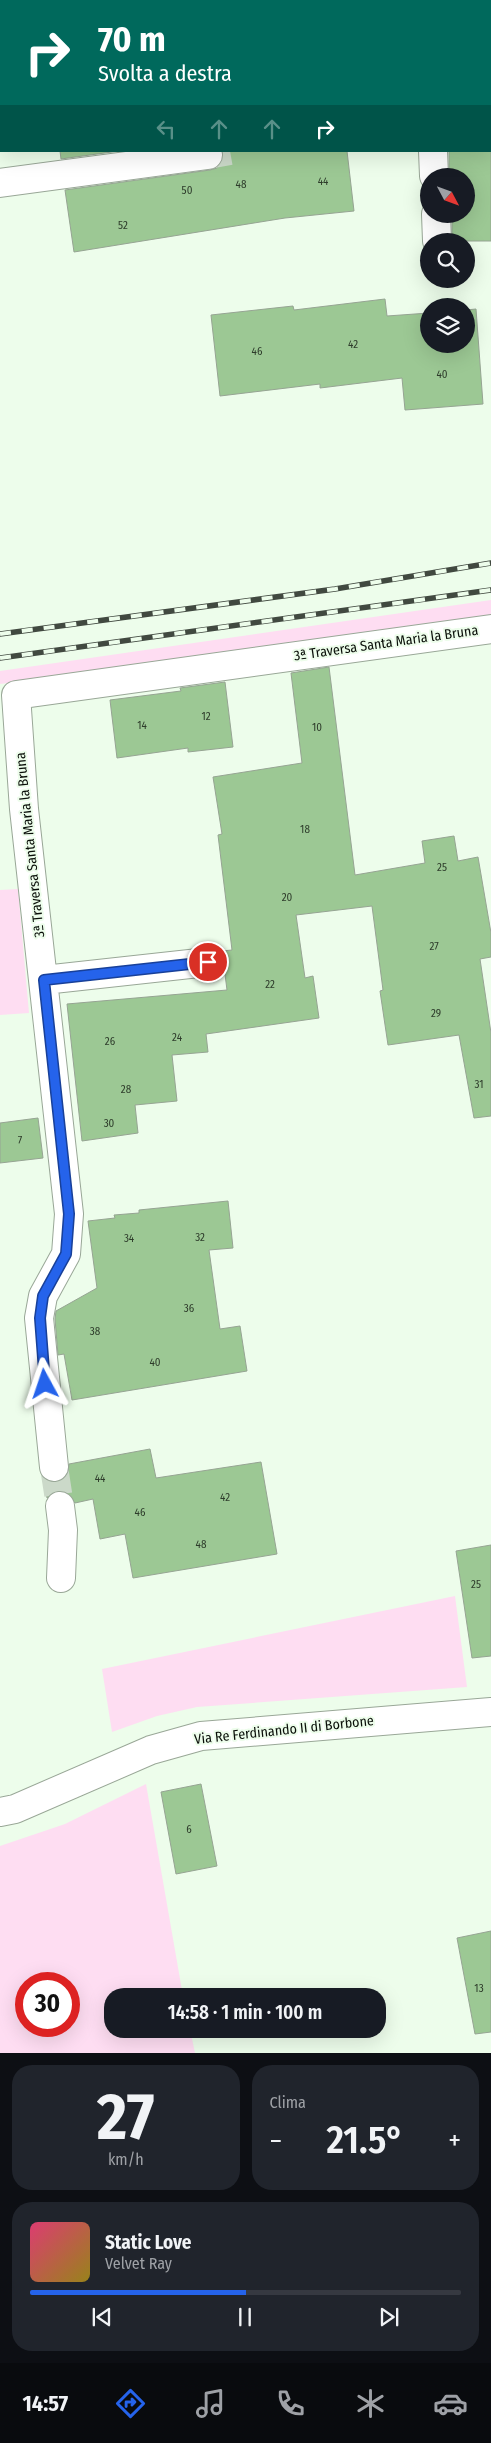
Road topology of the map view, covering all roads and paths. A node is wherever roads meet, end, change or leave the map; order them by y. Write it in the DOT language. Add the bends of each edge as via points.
graph roads {
  1 [pos="433,152"];
  2 [pos="208,156"];
  3 [pos="434,168"];
  4 [pos="0,183"];
  5 [pos="491,629"];
  6 [pos="208,962"];
  7 [pos="44,980"];
  8 [pos="54,1467"];
  9 [pos="60,1506"];
  10 [pos="61,1578"];
  11 [pos="491,1712"];
  12 [pos="0,1812"];
  1 -- 3 [label="street"];
  2 -- 4 [label="street"];
  5 -- 7 [label="street, 3ª Traversa Santa Maria la Bruna" via="16,695 24,809"];
  6 -- 7 [label="street"];
  7 -- 8 [label="street, 3ª Traversa Santa Maria la Bruna" via="69,1214 66,1254 43,1296 40,1318"];
  9 -- 10 [label="street" via="63,1530"];
  11 -- 12 [label="street, Via Re Ferdinando II di Borbone" via="201,1736 151,1750 15,1809"];
}
